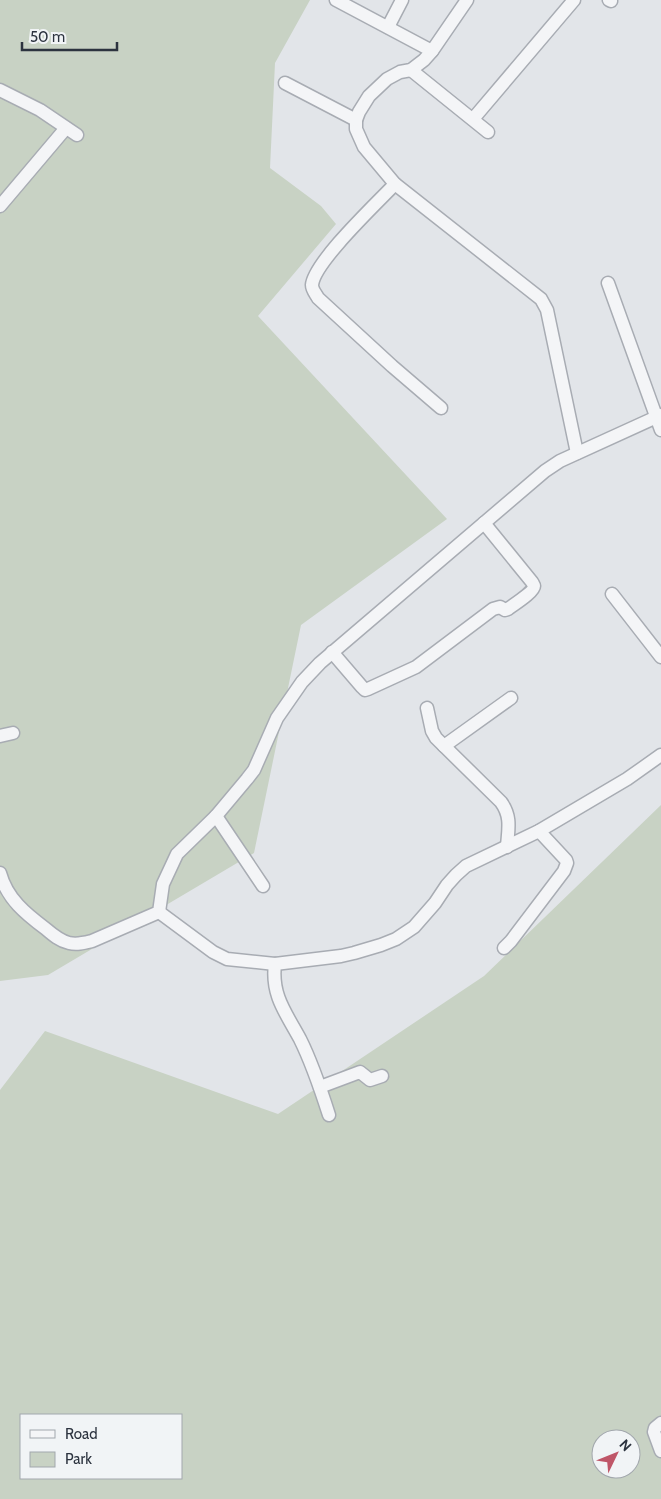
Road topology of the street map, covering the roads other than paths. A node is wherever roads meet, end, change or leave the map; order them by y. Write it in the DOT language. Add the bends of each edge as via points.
graph roads {
  1 [pos="336,0"];
  2 [pos="402,0"];
  3 [pos="467,0"];
  4 [pos="574,0"];
  5 [pos="388,27"];
  6 [pos="432,51"];
  7 [pos="411,70"];
  8 [pos="286,83"];
  9 [pos="0,90"];
  10 [pos="356,120"];
  11 [pos="472,120"];
  12 [pos="488,132"];
  13 [pos="395,184"];
  14 [pos="0,206"];
  15 [pos="608,283"];
  16 [pos="442,408"];
  17 [pos="659,421"];
  18 [pos="577,453"];
  19 [pos="484,523"];
  20 [pos="612,594"];
  21 [pos="332,652"];
  22 [pos="661,657"];
  23 [pos="511,698"];
  24 [pos="428,708"];
  25 [pos="14,732"];
  26 [pos="0,736"];
  27 [pos="444,746"];
  28 [pos="661,755"];
  29 [pos="216,816"];
  30 [pos="539,831"];
  31 [pos="506,847"];
  32 [pos="0,876"];
  33 [pos="263,886"];
  34 [pos="159,912"];
  35 [pos="504,948"];
  36 [pos="275,964"];
  37 [pos="382,1076"];
  38 [pos="320,1087"];
  39 [pos="329,1116"];
  40 [pos="661,1423"];
  41 [pos="661,1451"];
  1 -- 5 [label="street"];
  2 -- 5 [label="street"];
  3 -- 6 [label="street"];
  4 -- 11 [label="street"];
  5 -- 6 [label="street"];
  6 -- 7 [label="street"];
  7 -- 10 [label="street" via="394,75 378,88 363,104"];
  7 -- 11 [label="street"];
  8 -- 10 [label="street"];
  9 -- 14 [label="street" via="40,110 72,132"];
  10 -- 13 [label="street" via="356,129 364,147"];
  11 -- 12 [label="street"];
  13 -- 16 [label="street" via="332,251 314,278 313,291"];
  13 -- 18 [label="street" via="541,299 547,310"];
  15 -- 17 [label="street"];
  17 -- 18 [label="street"];
  18 -- 19 [label="street" via="545,471"];
  19 -- 21 [label="street"];
  19 -- 21 [label="street" via="532,582 534,589 508,609 492,609 416,667 365,690"];
  20 -- 22 [label="street"];
  21 -- 29 [label="street" via="289,700 277,718 254,770"];
  23 -- 27 [label="street"];
  24 -- 27 [label="street" via="432,731"];
  25 -- 26 [label="street"];
  27 -- 31 [label="street" via="501,802 509,817"];
  28 -- 30 [label="street"];
  29 -- 33 [label="street"];
  29 -- 34 [label="street" via="177,854 163,884"];
  30 -- 31 [label="street"];
  30 -- 35 [label="street" via="567,864"];
  31 -- 36 [label="street" via="466,866 414,927 396,939 354,953"];
  32 -- 34 [label="street" via="8,892 30,918 68,943 92,941"];
  34 -- 36 [label="street" via="218,956"];
  36 -- 38 [label="street" via="273,976 279,1002 300,1039"];
  37 -- 38 [label="street" via="370,1080 360,1072"];
  38 -- 39 [label="street"];
  40 -- 41 [label="street" via="654,1428"];
}
